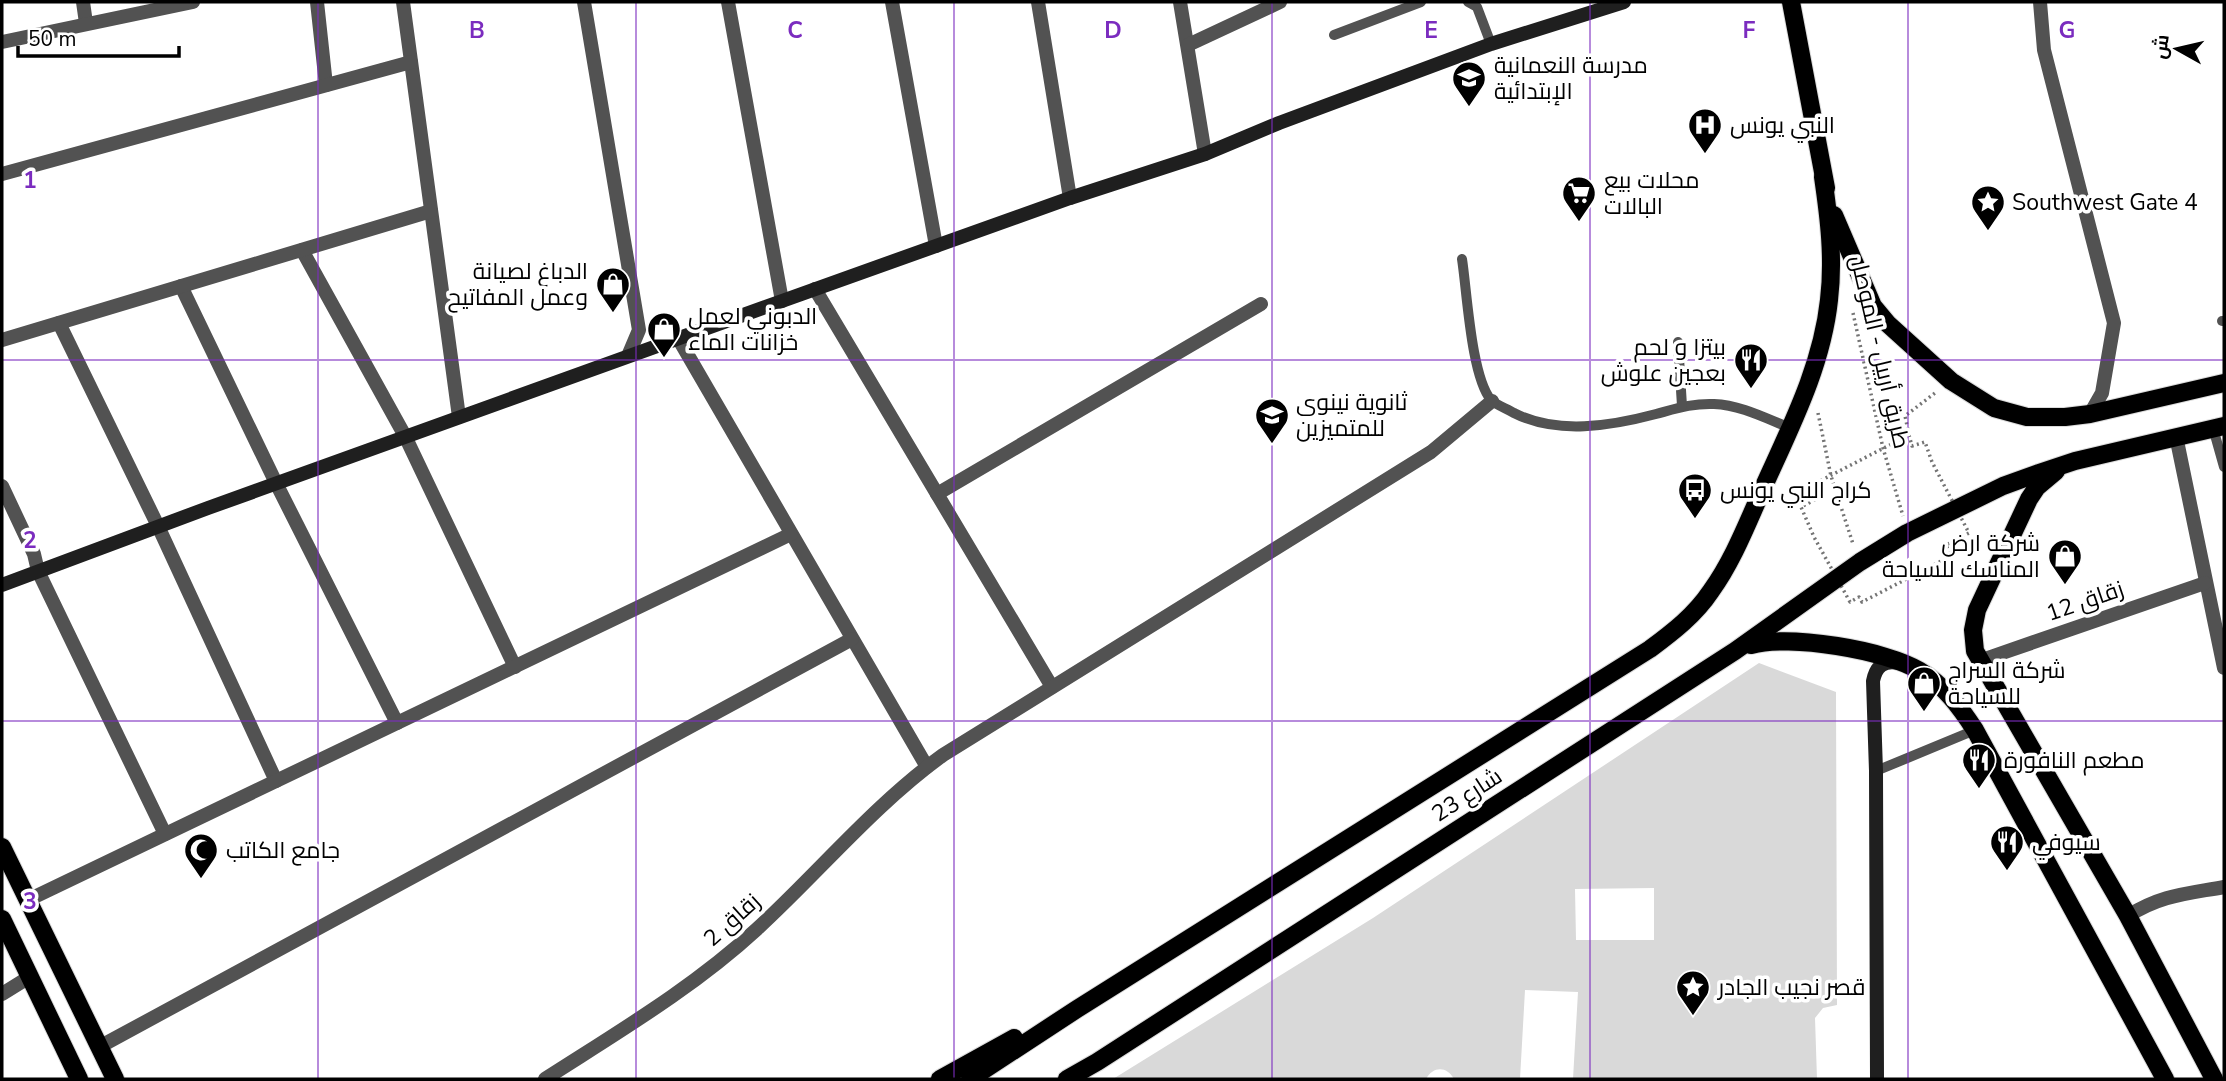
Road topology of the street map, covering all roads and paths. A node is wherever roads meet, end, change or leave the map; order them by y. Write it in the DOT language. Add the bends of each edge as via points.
graph roads {
  1 [pos="83,2"];
  2 [pos="193,2"];
  3 [pos="317,2"];
  4 [pos="403,2"];
  5 [pos="584,2"];
  6 [pos="728,2"];
  7 [pos="892,2"];
  8 [pos="1038,2"];
  9 [pos="1180,2"];
  10 [pos="1280,2"];
  11 [pos="1422,2"];
  12 [pos="1468,2"];
  13 [pos="1624,2"];
  14 [pos="1791,2"];
  15 [pos="2040,2"];
  16 [pos="86,23"];
  17 [pos="1334,35"];
  18 [pos="2,42"];
  19 [pos="1491,44"];
  20 [pos="1188,45"];
  21 [pos="411,62"];
  22 [pos="326,85"];
  23 [pos="1205,153"];
  24 [pos="2,174"];
  25 [pos="1823,177"];
  26 [pos="1070,198"];
  27 [pos="431,211"];
  28 [pos="936,246"];
  29 [pos="302,250"];
  30 [pos="1462,259"];
  31 [pos="181,286"];
  32 [pos="815,289"];
  33 [pos="782,301"];
  34 [pos="1261,304"];
  35 [pos="1853,313"];
  36 [pos="60,323"];
  37 [pos="678,338"];
  38 [pos="2,340"];
  39 [pos="1678,342"];
  40 [pos="628,356"];
  41 [pos="1951,381"];
  42 [pos="2224,383"];
  43 [pos="1492,401"];
  44 [pos="1682,406"];
  45 [pos="1817,410"];
  46 [pos="2090,414"];
  47 [pos="459,417"];
  48 [pos="2219,427"];
  49 [pos="1790,428"];
  50 [pos="1909,435"];
  51 [pos="405,436"];
  52 [pos="2176,436"];
  53 [pos="1883,448"];
  54 [pos="2075,461"];
  55 [pos="2224,467"];
  56 [pos="1831,477"];
  57 [pos="276,483"];
  58 [pos="2,486"];
  59 [pos="937,494"];
  60 [pos="1956,509"];
  61 [pos="158,526"];
  62 [pos="1907,533"];
  63 [pos="791,534"];
  64 [pos="1860,562"];
  65 [pos="37,571"];
  66 [pos="1838,578"];
  67 [pos="2205,583"];
  68 [pos="2,585"];
  69 [pos="852,639"];
  70 [pos="1735,651"];
  71 [pos="1979,662"];
  72 [pos="1901,663"];
  73 [pos="514,667"];
  74 [pos="2224,668"];
  75 [pos="1052,687"];
  76 [pos="397,723"];
  77 [pos="1975,730"];
  78 [pos="927,767"];
  79 [pos="1876,771"];
  80 [pos="276,781"];
  81 [pos="165,834"];
  82 [pos="2,847"];
  83 [pos="2224,887"];
  84 [pos="27,900"];
  85 [pos="2128,916"];
  86 [pos="2,919"];
  87 [pos="31,976"];
  88 [pos="2,994"];
  89 [pos="1077,1009"];
  90 [pos="99,1047"];
  91 [pos="1097,1062"];
  92 [pos="79,1079"];
  93 [pos="115,1079"];
  94 [pos="545,1079"];
  95 [pos="940,1079"];
  96 [pos="970,1079"];
  97 [pos="1067,1079"];
  98 [pos="1075,1079"];
  99 [pos="1877,1079"];
  100 [pos="2165,1079"];
  101 [pos="2214,1079"];
  1 -- 16 [label="street"];
  2 -- 16 [label="street"];
  3 -- 22 [label="street"];
  4 -- 21 [label="street"];
  5 -- 40 [label="street" via="639,330"];
  6 -- 33 [label="street"];
  7 -- 28 [label="street"];
  8 -- 26 [label="street"];
  9 -- 20 [label="street"];
  10 -- 20 [label="street"];
  11 -- 17 [label="lane"];
  12 -- 19 [label="lane" via="1477,7"];
  13 -- 19 [label="street"];
  14 -- 25 [label="main road"];
  15 -- 46 [label="street" via="2044,50 2114,323 2102,393"];
  16 -- 18 [label="street"];
  19 -- 23 [label="street"];
  20 -- 23 [label="street"];
  21 -- 22 [label="street"];
  21 -- 27 [label="street"];
  22 -- 24 [label="street"];
  23 -- 26 [label="street"];
  25 -- 41 [label="main road" via="1834,216 1873,306"];
  25 -- 49 [label="main road, شارع 23" via="1831,248 1829,301 1815,365"];
  26 -- 28 [label="street"];
  27 -- 29 [label="street"];
  27 -- 47 [label="street"];
  28 -- 32 [label="street"];
  29 -- 31 [label="street"];
  29 -- 51 [label="street"];
  30 -- 43 [label="lane" via="1478,366"];
  31 -- 36 [label="street"];
  31 -- 57 [label="street"];
  32 -- 33 [label="street"];
  32 -- 59 [label="street"];
  33 -- 37 [label="street"];
  34 -- 59 [label="street"];
  35 -- 53 [label="path, طريق أربيل - الموصل"];
  36 -- 38 [label="street"];
  36 -- 61 [label="street"];
  37 -- 40 [label="street"];
  37 -- 63 [label="street"];
  39 -- 44 [label="lane"];
  40 -- 47 [label="street"];
  41 -- 46 [label="main road" via="2010,414 2047,418"];
  41 -- 50 [label="path" via="1905,416"];
  42 -- 46 [label="main road"];
  43 -- 44 [label="lane" via="1525,418 1559,427 1615,422"];
  43 -- 75 [label="street, زقاق 2" via="1431,452"];
  44 -- 49 [label="lane" via="1738,407"];
  45 -- 56 [label="path"];
  47 -- 51 [label="street"];
  48 -- 52 [label="main road"];
  48 -- 55 [label="lane"];
  49 -- 89 [label="main road, شارع 23" via="1728,563 1691,617 1650,649"];
  50 -- 53 [label="path"];
  50 -- 60 [label="path" via="1912,446 1925,442"];
  51 -- 57 [label="street"];
  51 -- 73 [label="street"];
  52 -- 54 [label="main road"];
  52 -- 67 [label="street"];
  53 -- 56 [label="path"];
  53 -- 62 [label="path, طريق أربيل - الموصل"];
  54 -- 60 [label="main road, شارع 23" via="2003,486"];
  54 -- 71 [label="main road" via="2047,477 2022,514 1974,620"];
  56 -- 64 [label="path"];
  56 -- 66 [label="path" via="1816,484 1819,497 1801,507"];
  57 -- 61 [label="street"];
  57 -- 76 [label="street"];
  58 -- 65 [label="street" via="34,554"];
  59 -- 75 [label="street"];
  60 -- 62 [label="main road, شارع 23"];
  60 -- 66 [label="path" via="1969,533 1946,545 1951,556 1862,602 1859,597 1850,602"];
  61 -- 65 [label="street"];
  61 -- 80 [label="street"];
  62 -- 64 [label="main road, شارع 23"];
  63 -- 69 [label="street"];
  63 -- 73 [label="street"];
  64 -- 66 [label="main road, شارع 23"];
  65 -- 68 [label="street"];
  65 -- 81 [label="street"];
  66 -- 70 [label="main road, شارع 23"];
  67 -- 71 [label="street, زقاق 12"];
  67 -- 74 [label="street"];
  69 -- 78 [label="street"];
  69 -- 90 [label="street"];
  70 -- 72 [label="main road" via="1770,640 1791,640"];
  70 -- 91 [label="main road, شارع 23"];
  71 -- 85 [label="main road"];
  72 -- 77 [label="main road" via="1938,684"];
  72 -- 79 [label="street" via="1880,665 1874,674"];
  73 -- 76 [label="street"];
  75 -- 78 [label="street, زقاق 2"];
  76 -- 80 [label="street"];
  77 -- 79 [label="lane"];
  77 -- 100 [label="main road"];
  78 -- 94 [label="street, زقاق 2" via="727,956"];
  79 -- 99 [label="street"];
  80 -- 81 [label="street"];
  81 -- 84 [label="street"];
  82 -- 84 [label="main road"];
  83 -- 85 [label="street" via="2163,898"];
  84 -- 90 [label="main road"];
  85 -- 101 [label="main road"];
  86 -- 87 [label="main road"];
  87 -- 88 [label="street"];
  87 -- 92 [label="main road"];
  89 -- 95 [label="main road" via="1000,1044"];
  89 -- 96 [label="main road"];
  90 -- 93 [label="main road"];
  91 -- 97 [label="main road"];
  91 -- 98 [label="main road"];
}
